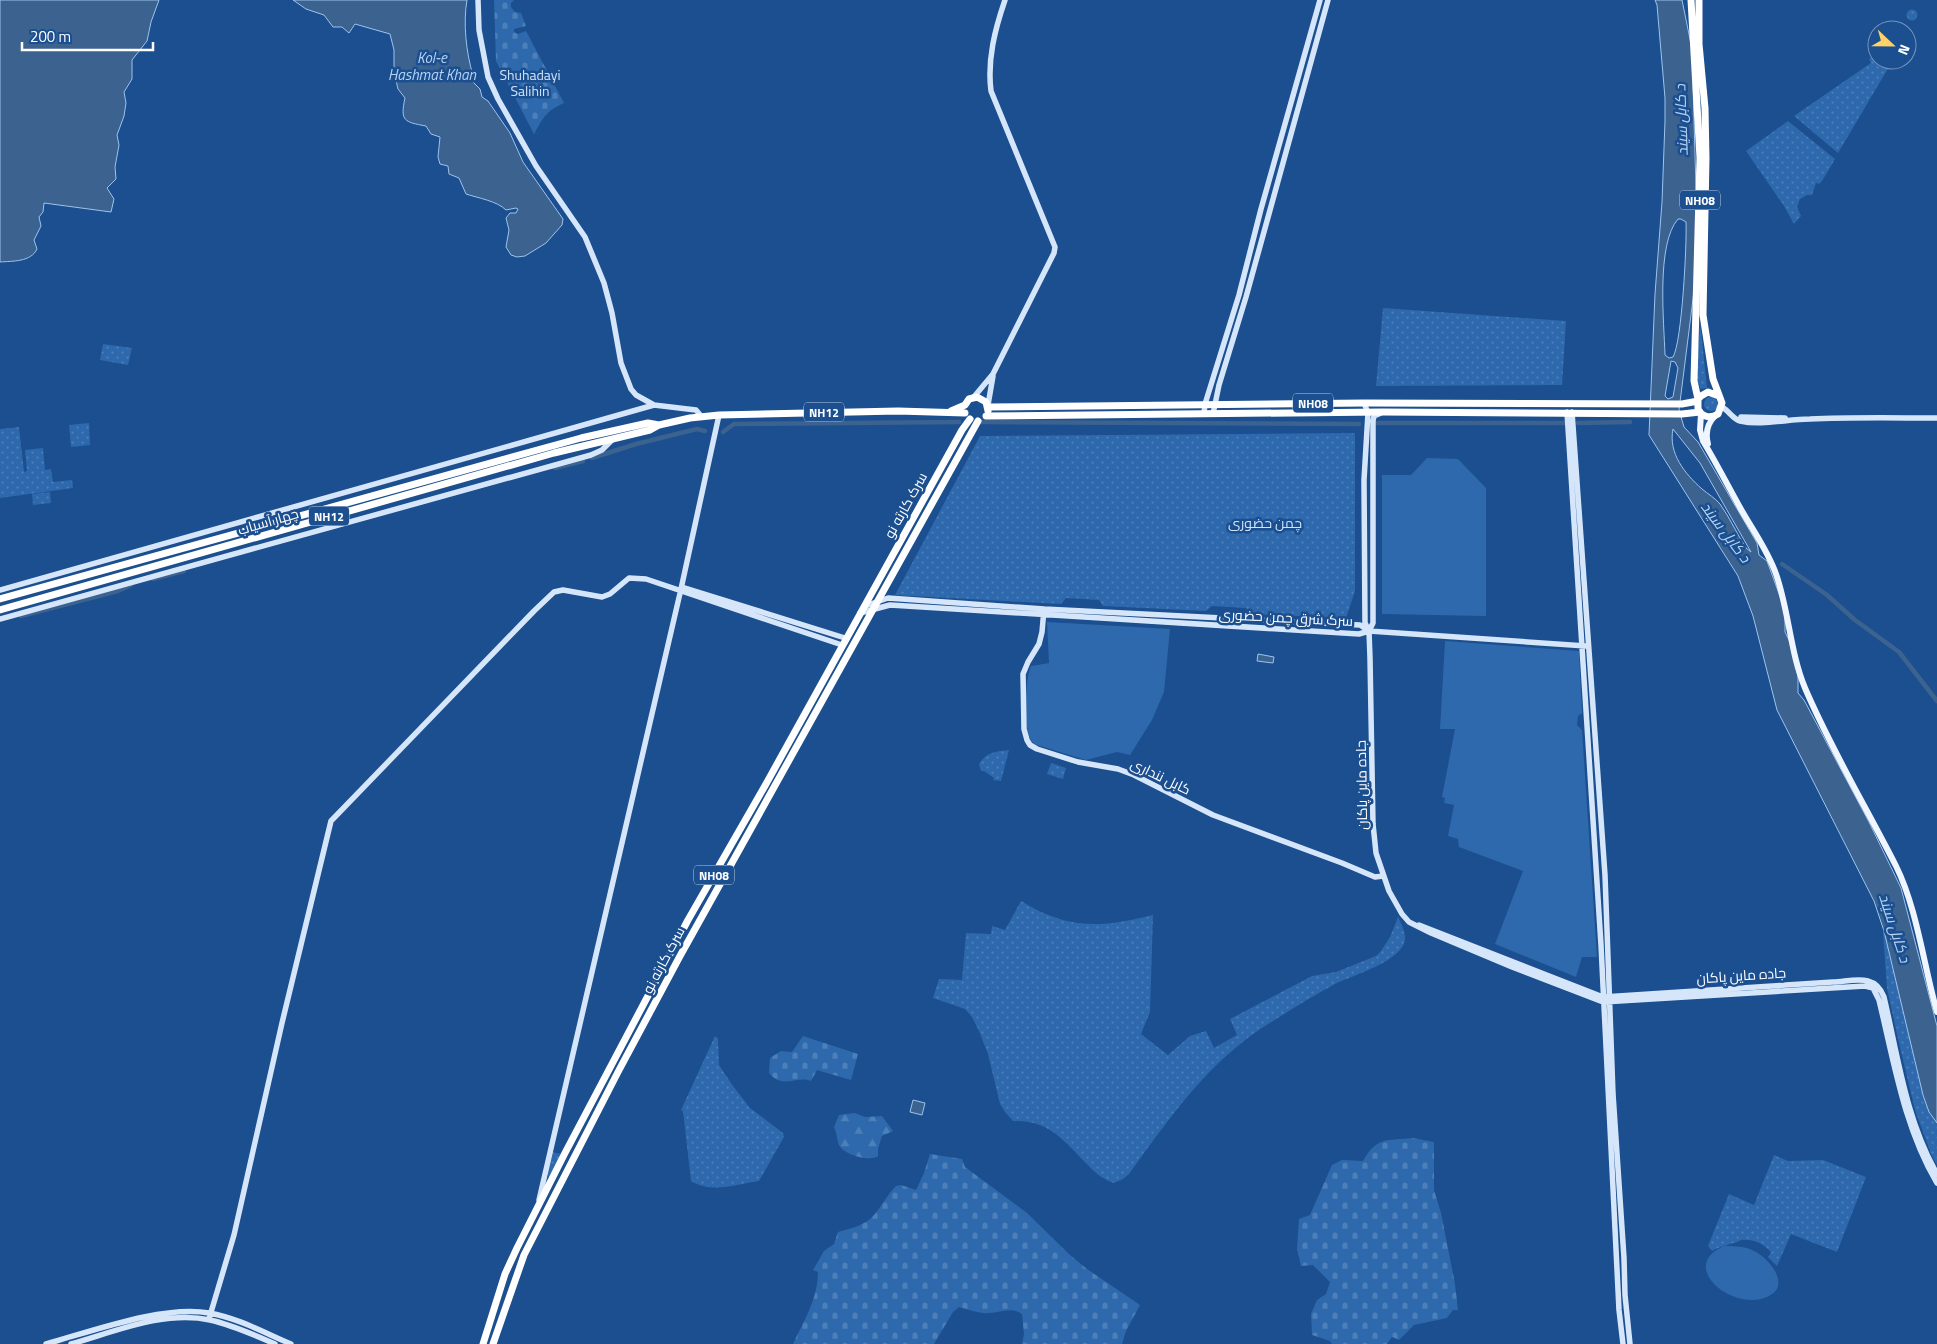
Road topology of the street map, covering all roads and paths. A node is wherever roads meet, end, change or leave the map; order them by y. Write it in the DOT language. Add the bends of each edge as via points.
graph roads {
  1 [pos="478,0"];
  2 [pos="1005,0"];
  3 [pos="1320,0"];
  4 [pos="1328,0"];
  5 [pos="1691,0"];
  6 [pos="1698,0"];
  7 [pos="993,374"];
  8 [pos="973,398"];
  9 [pos="1698,400"];
  10 [pos="1721,402"];
  11 [pos="1364,403"];
  12 [pos="1413,403"];
  13 [pos="1205,404"];
  14 [pos="1214,404"];
  15 [pos="654,405"];
  16 [pos="988,406"];
  17 [pos="965,409"];
  18 [pos="1382,412"];
  19 [pos="1418,412"];
  20 [pos="1570,412"];
  21 [pos="1368,413"];
  22 [pos="1700,413"];
  23 [pos="1204,414"];
  24 [pos="1214,414"];
  25 [pos="719,415"];
  26 [pos="701,416"];
  27 [pos="986,416"];
  28 [pos="1715,416"];
  29 [pos="1937,418"];
  30 [pos="974,420"];
  31 [pos="659,425"];
  32 [pos="614,437"];
  33 [pos="1710,450"];
  34 [pos="430,484"];
  35 [pos="156,557"];
  36 [pos="158,565"];
  37 [pos="681,589"];
  38 [pos="0,590"];
  39 [pos="0,599"];
  40 [pos="879,600"];
  41 [pos="864,606"];
  42 [pos="0,610"];
  43 [pos="874,610"];
  44 [pos="1044,612"];
  45 [pos="860,613"];
  46 [pos="0,619"];
  47 [pos="1369,631"];
  48 [pos="844,642"];
  49 [pos="1585,646"];
  50 [pos="1383,876"];
  51 [pos="1607,999"];
  52 [pos="1937,1012"];
  53 [pos="1937,1174"];
  54 [pos="551,1182"];
  55 [pos="1937,1183"];
  56 [pos="560,1184"];
  57 [pos="536,1211"];
  58 [pos="210,1316"];
  59 [pos="46,1344"];
  60 [pos="71,1344"];
  61 [pos="275,1344"];
  62 [pos="291,1344"];
  63 [pos="483,1344"];
  64 [pos="493,1344"];
  65 [pos="1623,1344"];
  66 [pos="1630,1344"];
  1 -- 15 [label="main road" via="488,77 536,166 585,237 604,283 627,380 636,395"];
  2 -- 7 [label="main road" via="994,35 989,78 991,91 1055,247"];
  3 -- 13 [label="main road" via="1239,295"];
  4 -- 14 [label="main road"];
  5 -- 9 [label="highway, NH08" via="1700,158 1694,381"];
  6 -- 10 [label="highway, NH08" via="1706,158 1703,315 1713,379"];
  7 -- 8 [label="main road"];
  7 -- 16 [label="main road"];
  8 -- 16 [label="highway" via="984,399"];
  8 -- 17 [label="highway"];
  9 -- 10 [label="highway, NH08" via="1708,392 1716,394"];
  9 -- 12 [label="highway, NH08" via="1682,404"];
  9 -- 22 [label="highway, NH08"];
  10 -- 28 [label="highway"];
  10 -- 29 [label="main road" via="1740,421"];
  11 -- 12 [label="highway, NH08"];
  11 -- 14 [label="highway, NH08"];
  11 -- 21 [label="main road"];
  12 -- 19 [label="highway"];
  13 -- 14 [label="highway, NH08"];
  13 -- 16 [label="highway, NH08"];
  13 -- 23 [label="main road"];
  14 -- 24 [label="main road"];
  15 -- 26 [label="main road" via="696,410"];
  15 -- 38 [label="main road"];
  16 -- 27 [label="highway"];
  17 -- 25 [label="highway, NH12" via="947,413"];
  17 -- 30 [label="highway"];
  18 -- 19 [label="highway, NH08"];
  18 -- 21 [label="highway, NH08"];
  18 -- 47 [label="main road" via="1374,416 1373,421 1373,622"];
  19 -- 20 [label="highway, NH08"];
  20 -- 22 [label="highway, NH08"];
  20 -- 49 [label="main road"];
  21 -- 24 [label="highway, NH08"];
  21 -- 47 [label="main road" via="1364,480 1365,622"];
  22 -- 28 [label="highway, NH08"];
  22 -- 33 [label="main road" via="1701,436"];
  23 -- 24 [label="highway, NH08"];
  23 -- 27 [label="highway, NH08"];
  25 -- 26 [label="highway, NH12"];
  25 -- 37 [label="main road"];
  26 -- 31 [label="highway, چهار آسیاب / NH12"];
  27 -- 30 [label="highway"];
  28 -- 33 [label="main road" via="1707,430"];
  30 -- 40 [label="highway, سرک کارته نو / NH08"];
  30 -- 41 [label="highway, سرک کارته نو / NH08" via="962,430"];
  31 -- 32 [label="highway, چهار آسیاب / NH12" via="650,430"];
  31 -- 34 [label="highway, چهار آسیاب / NH12" via="648,423 581,438"];
  32 -- 34 [label="highway, چهار آسیاب / NH12"];
  32 -- 46 [label="main road" via="602,450 591,455"];
  33 -- 52 [label="main road" via="1768,554 1782,590 1804,686 1895,865 1908,898"];
  34 -- 35 [label="highway, چهار آسیاب / NH12"];
  34 -- 36 [label="highway, چهار آسیاب / NH12"];
  35 -- 36 [label="highway"];
  35 -- 39 [label="highway, چهار آسیاب / NH12"];
  36 -- 42 [label="highway, چهار آسیاب / NH12"];
  37 -- 48 [label="main road"];
  37 -- 57 [label="main road"];
  37 -- 58 [label="main road" via="646,579 628,578 602,597 563,590 554,592 331,821 234,1235"];
  40 -- 41 [label="main road"];
  40 -- 43 [label="highway, سرک کارته نو / NH08"];
  40 -- 44 [label="main road, سرک شرق چمن حضوری" via="888,598"];
  41 -- 45 [label="highway, سرک کارته نو / NH08"];
  43 -- 44 [label="main road, سرک شرق چمن حضوری" via="890,605"];
  43 -- 45 [label="main road, سرک شرق چمن حضوری"];
  43 -- 56 [label="highway, سرک کارته نو / NH08" via="680,956"];
  44 -- 47 [label="main road, سرک شرق چمن حضوری" via="1360,626"];
  44 -- 50 [label="main road, کابل ننداری" via="1039,644 1023,674 1023,722 1030,745 1078,762 1118,769 1213,815 1375,877"];
  45 -- 48 [label="highway, سرک کارته نو / NH08"];
  47 -- 49 [label="main road, سرک شرق چمن حضوری"];
  47 -- 50 [label="main road, جاده ماین پاکان" via="1373,824 1376,853"];
  48 -- 54 [label="highway, سرک کارته نو / NH08" via="684,928"];
  49 -- 51 [label="main road"];
  50 -- 51 [label="main road, جاده ماین پاکان" via="1409,922 1512,967"];
  51 -- 53 [label="main road, جاده ماین پاکان" via="1833,982 1874,982 1884,997 1913,1120"];
  51 -- 55 [label="main road" via="1873,988 1879,1000 1909,1122 1925,1163"];
  51 -- 65 [label="main road"];
  51 -- 66 [label="main road"];
  54 -- 56 [label="highway"];
  54 -- 57 [label="highway, سرک کارته نو / NH08"];
  56 -- 64 [label="highway, سرک کارته نو / NH08" via="524,1255"];
  57 -- 63 [label="highway, سرک کارته نو / NH08" via="505,1274"];
  58 -- 59 [label="main road" via="190,1311 166,1312"];
  58 -- 60 [label="main road" via="154,1320"];
  58 -- 61 [label="main road"];
  58 -- 62 [label="main road" via="238,1322"];
}
